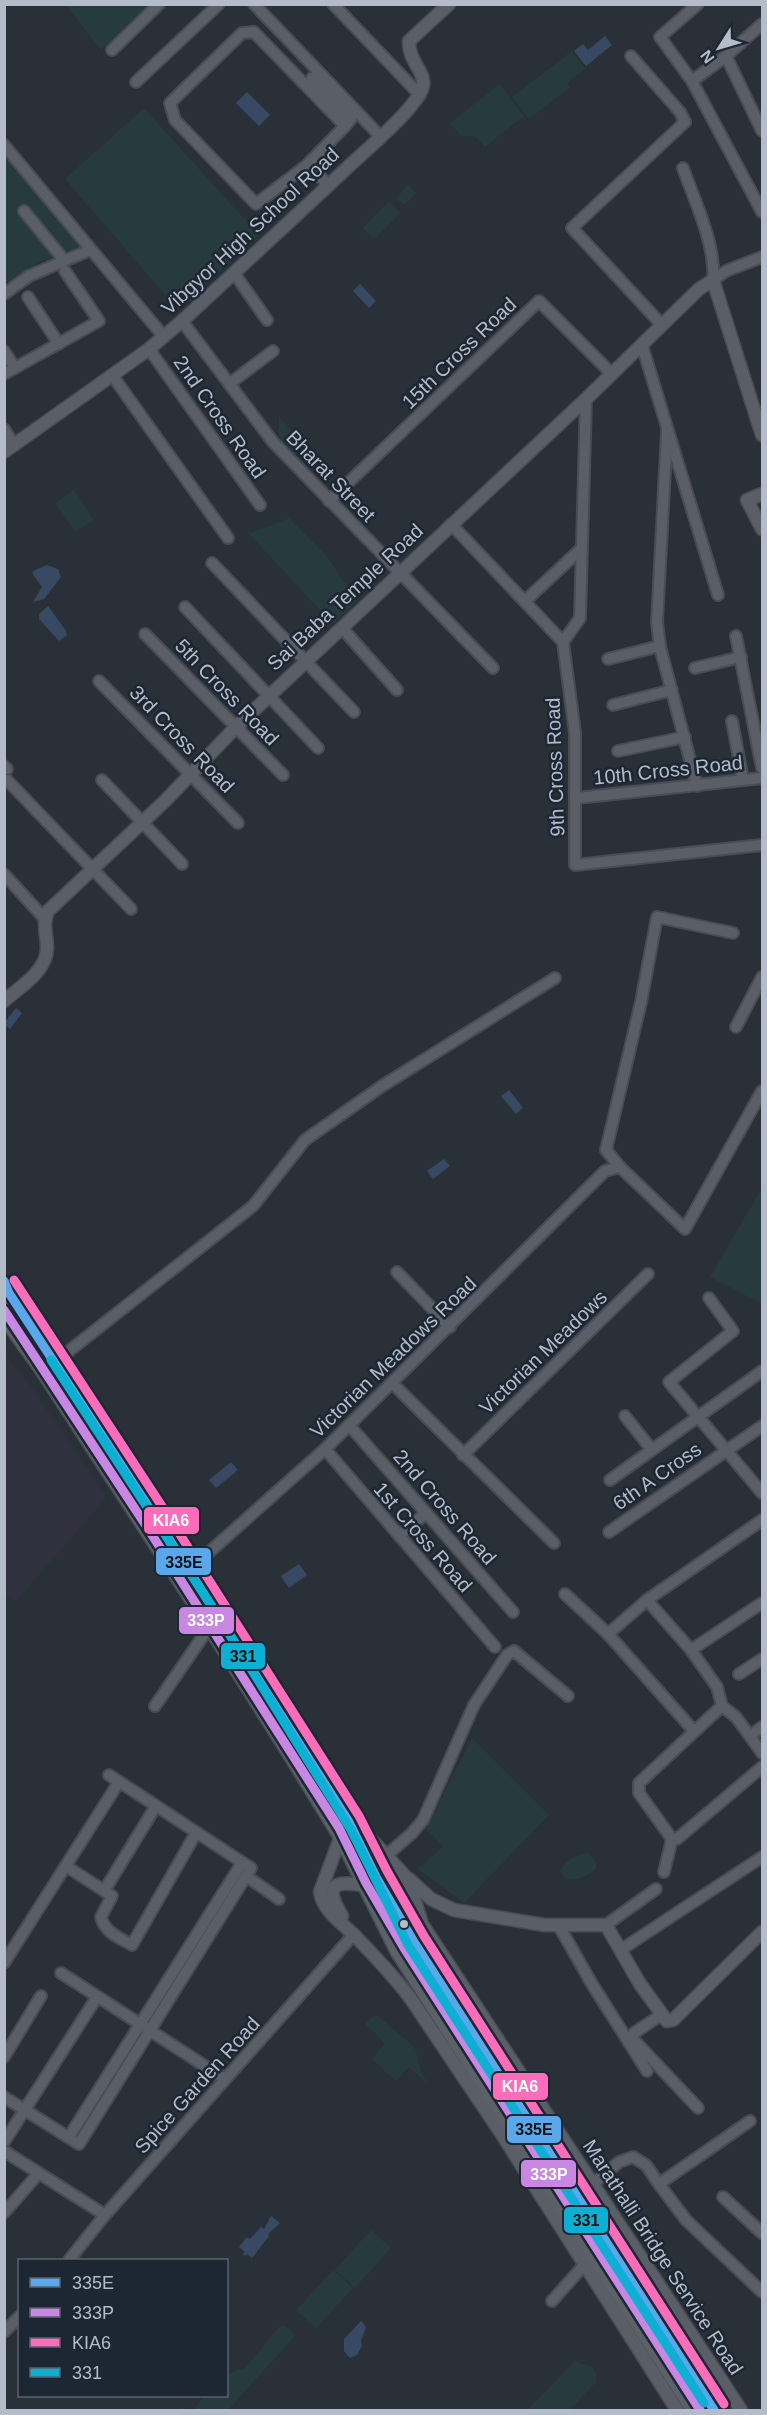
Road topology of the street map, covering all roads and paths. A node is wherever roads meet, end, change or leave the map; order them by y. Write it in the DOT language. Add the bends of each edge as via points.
graph roads {
  1 [pos="159,4"];
  2 [pos="219,4"];
  3 [pos="254,4"];
  4 [pos="333,4"];
  5 [pos="449,4"];
  6 [pos="698,4"];
  7 [pos="762,24"];
  8 [pos="112,50"];
  9 [pos="631,56"];
  10 [pos="726,56"];
  11 [pos="312,78"];
  12 [pos="692,81"];
  13 [pos="136,82"];
  14 [pos="420,95"];
  15 [pos="345,126"];
  16 [pos="762,131"];
  17 [pos="381,136"];
  18 [pos="4,146"];
  19 [pos="307,165"];
  20 [pos="683,168"];
  21 [pos="216,171"];
  22 [pos="329,185"];
  23 [pos="256,204"];
  24 [pos="24,211"];
  25 [pos="762,212"];
  26 [pos="90,250"];
  27 [pos="762,257"];
  28 [pos="64,266"];
  29 [pos="234,273"];
  30 [pos="713,280"];
  31 [pos="4,294"];
  32 [pos="28,297"];
  33 [pos="267,320"];
  34 [pos="182,321"];
  35 [pos="662,325"];
  36 [pos="164,337"];
  37 [pos="59,344"];
  38 [pos="642,345"];
  39 [pos="149,349"];
  40 [pos="4,351"];
  41 [pos="273,351"];
  42 [pos="15,368"];
  43 [pos="4,374"];
  44 [pos="612,374"];
  45 [pos="112,375"];
  46 [pos="229,384"];
  47 [pos="585,399"];
  48 [pos="4,429"];
  49 [pos="668,431"];
  50 [pos="762,435"];
  51 [pos="9,448"];
  52 [pos="762,494"];
  53 [pos="329,501"];
  54 [pos="260,505"];
  55 [pos="451,524"];
  56 [pos="762,529"];
  57 [pos="228,538"];
  58 [pos="582,548"];
  59 [pos="212,563"];
  60 [pos="400,573"];
  61 [pos="718,595"];
  62 [pos="525,602"];
  63 [pos="185,607"];
  64 [pos="342,628"];
  65 [pos="145,634"];
  66 [pos="736,636"];
  67 [pos="563,642"];
  68 [pos="660,646"];
  69 [pos="741,657"];
  70 [pos="608,659"];
  71 [pos="306,661"];
  72 [pos="493,668"];
  73 [pos="695,668"];
  74 [pos="99,681"];
  75 [pos="397,690"];
  76 [pos="672,690"];
  77 [pos="270,696"];
  78 [pos="613,705"];
  79 [pos="354,712"];
  80 [pos="732,722"];
  81 [pos="235,728"];
  82 [pos="685,737"];
  83 [pos="318,748"];
  84 [pos="618,751"];
  85 [pos="762,768"];
  86 [pos="6,772"];
  87 [pos="190,774"];
  88 [pos="283,775"];
  89 [pos="762,778"];
  90 [pos="102,780"];
  91 [pos="743,780"];
  92 [pos="698,786"];
  93 [pos="576,798"];
  94 [pos="142,822"];
  95 [pos="238,823"];
  96 [pos="762,845"];
  97 [pos="182,864"];
  98 [pos="93,869"];
  99 [pos="4,874"];
  100 [pos="131,909"];
  101 [pos="44,918"];
  102 [pos="733,933"];
  103 [pos="762,977"];
  104 [pos="555,978"];
  105 [pos="4,1001"];
  106 [pos="736,1027"];
  107 [pos="762,1091"];
  108 [pos="620,1167"];
  109 [pos="397,1272"];
  110 [pos="648,1274"];
  111 [pos="6,1287"];
  112 [pos="709,1298"];
  113 [pos="4,1316"];
  114 [pos="450,1327"];
  115 [pos="55,1362"];
  116 [pos="762,1371"];
  117 [pos="392,1383"];
  118 [pos="625,1416"];
  119 [pos="699,1417"];
  120 [pos="349,1425"];
  121 [pos="762,1426"];
  122 [pos="325,1449"];
  123 [pos="652,1450"];
  124 [pos="726,1450"];
  125 [pos="463,1455"];
  126 [pos="610,1479"];
  127 [pos="762,1493"];
  128 [pos="426,1513"];
  129 [pos="762,1520"];
  130 [pos="609,1532"];
  131 [pos="399,1536"];
  132 [pos="554,1543"];
  133 [pos="188,1571"];
  134 [pos="564,1594"];
  135 [pos="647,1600"];
  136 [pos="762,1603"];
  137 [pos="513,1612"];
  138 [pos="210,1626"];
  139 [pos="608,1634"];
  140 [pos="495,1647"];
  141 [pos="691,1650"];
  142 [pos="762,1659"];
  143 [pos="739,1674"];
  144 [pos="568,1696"];
  145 [pos="155,1706"];
  146 [pos="722,1706"];
  147 [pos="762,1727"];
  148 [pos="694,1731"];
  149 [pos="750,1737"];
  150 [pos="762,1754"];
  151 [pos="762,1767"];
  152 [pos="156,1806"];
  153 [pos="345,1829"];
  154 [pos="196,1833"];
  155 [pos="672,1839"];
  156 [pos="387,1855"];
  157 [pos="762,1857"];
  158 [pos="66,1866"];
  159 [pos="246,1869"];
  160 [pos="664,1872"];
  161 [pos="408,1879"];
  162 [pos="367,1886"];
  163 [pos="656,1889"];
  164 [pos="104,1891"];
  165 [pos="279,1899"];
  166 [pos="394,1908"];
  167 [pos="606,1925"];
  168 [pos="558,1926"];
  169 [pos="762,1932"];
  170 [pos="354,1935"];
  171 [pos="622,1949"];
  172 [pos="4,1963"];
  173 [pos="61,1973"];
  174 [pos="41,1996"];
  175 [pos="97,1997"];
  176 [pos="662,2015"];
  177 [pos="146,2027"];
  178 [pos="4,2057"];
  179 [pos="647,2071"];
  180 [pos="225,2079"];
  181 [pos="4,2097"];
  182 [pos="698,2108"];
  183 [pos="27,2111"];
  184 [pos="750,2121"];
  185 [pos="69,2137"];
  186 [pos="4,2142"];
  187 [pos="4,2151"];
  188 [pos="38,2174"];
  189 [pos="659,2184"];
  190 [pos="592,2185"];
  191 [pos="723,2198"];
  192 [pos="4,2213"];
  193 [pos="105,2215"];
  194 [pos="762,2233"];
  195 [pos="70,2259"];
  196 [pos="585,2264"];
  197 [pos="762,2292"];
  198 [pos="552,2301"];
  199 [pos="18,2318"];
  200 [pos="6,2327"];
  201 [pos="677,2410"];
  202 [pos="694,2410"];
  203 [pos="714,2410"];
  204 [pos="741,2410"];
  1 -- 8 [label="street"];
  2 -- 13 [label="street"];
  3 -- 17 [label="street"];
  4 -- 14 [label="street"];
  5 -- 14 [label="street" via="409,41 408,52 422,74"];
  6 -- 12 [label="street" via="660,38"];
  7 -- 10 [label="street"];
  9 -- 35 [label="street" via="685,122 573,228"];
  10 -- 12 [label="street"];
  10 -- 16 [label="street"];
  11 -- 15 [label="street" via="351,119"];
  12 -- 25 [label="street"];
  14 -- 17 [label="street, Vibgyor High School Road"];
  15 -- 19 [label="street"];
  15 -- 23 [label="street" via="254,32 242,33 170,103 175,120"];
  17 -- 22 [label="street, Vibgyor High School Road"];
  18 -- 26 [label="street"];
  19 -- 22 [label="street"];
  19 -- 23 [label="street"];
  20 -- 30 [label="street" via="711,251"];
  21 -- 23 [label="street" via="252,207"];
  22 -- 29 [label="street, Vibgyor High School Road"];
  24 -- 28 [label="street"];
  26 -- 28 [label="street"];
  26 -- 36 [label="street"];
  27 -- 30 [label="street, Sai Baba Temple Road"];
  28 -- 31 [label="street" via="29,276"];
  28 -- 37 [label="street" via="99,321"];
  29 -- 33 [label="street"];
  29 -- 34 [label="street, Vibgyor High School Road"];
  30 -- 35 [label="street, Sai Baba Temple Road"];
  30 -- 50 [label="street"];
  32 -- 37 [label="street"];
  34 -- 36 [label="street, Vibgyor High School Road"];
  34 -- 46 [label="street, Bharat Street"];
  35 -- 38 [label="street, Sai Baba Temple Road"];
  36 -- 39 [label="street, Vibgyor High School Road"];
  37 -- 42 [label="street"];
  38 -- 44 [label="street, Sai Baba Temple Road"];
  38 -- 49 [label="street"];
  39 -- 45 [label="street, Vibgyor High School Road"];
  39 -- 54 [label="street, 2nd Cross Road"];
  40 -- 42 [label="street"];
  41 -- 46 [label="street"];
  42 -- 43 [label="street"];
  44 -- 47 [label="street, Sai Baba Temple Road"];
  44 -- 53 [label="street, 15th Cross Road" via="539,302"];
  45 -- 51 [label="street, Vibgyor High School Road"];
  45 -- 57 [label="street"];
  46 -- 53 [label="street, Bharat Street" via="273,442"];
  47 -- 55 [label="street, Sai Baba Temple Road"];
  47 -- 58 [label="street"];
  48 -- 51 [label="street"];
  49 -- 61 [label="street"];
  49 -- 68 [label="street" via="657,621"];
  52 -- 56 [label="street" via="747,500"];
  53 -- 60 [label="street, Bharat Street"];
  55 -- 60 [label="street, Sai Baba Temple Road"];
  55 -- 62 [label="street"];
  58 -- 62 [label="street"];
  58 -- 67 [label="street" via="580,618"];
  59 -- 71 [label="street"];
  60 -- 64 [label="street, Sai Baba Temple Road"];
  60 -- 72 [label="street, Bharat Street"];
  62 -- 67 [label="street"];
  63 -- 77 [label="street"];
  64 -- 71 [label="street, Sai Baba Temple Road"];
  64 -- 75 [label="street"];
  65 -- 81 [label="street, 5th Cross Road"];
  66 -- 69 [label="street"];
  67 -- 93 [label="street, 9th Cross Road" via="574,718"];
  68 -- 70 [label="street"];
  68 -- 76 [label="street"];
  69 -- 73 [label="street"];
  69 -- 85 [label="street"];
  71 -- 77 [label="street, Sai Baba Temple Road"];
  71 -- 79 [label="street"];
  74 -- 87 [label="street, 3rd Cross Road"];
  76 -- 78 [label="street"];
  76 -- 82 [label="street"];
  77 -- 81 [label="street, Sai Baba Temple Road"];
  77 -- 83 [label="street"];
  80 -- 91 [label="street"];
  81 -- 87 [label="street, Sai Baba Temple Road"];
  81 -- 88 [label="street, 5th Cross Road"];
  82 -- 84 [label="street"];
  82 -- 92 [label="street"];
  86 -- 98 [label="street"];
  87 -- 94 [label="street, Sai Baba Temple Road"];
  87 -- 95 [label="street, 3rd Cross Road"];
  89 -- 91 [label="street, 10th Cross Road"];
  90 -- 94 [label="street"];
  91 -- 92 [label="street, 10th Cross Road"];
  92 -- 93 [label="street, 10th Cross Road"];
  93 -- 96 [label="street, 9th Cross Road" via="575,865"];
  94 -- 97 [label="street"];
  94 -- 98 [label="street, Sai Baba Temple Road"];
  98 -- 100 [label="street"];
  98 -- 101 [label="street, Sai Baba Temple Road"];
  99 -- 101 [label="street"];
  101 -- 105 [label="street" via="45,960"];
  102 -- 108 [label="street" via="657,917 606,1150"];
  103 -- 106 [label="street"];
  104 -- 115 [label="street" via="382,1086 305,1140 253,1206"];
  107 -- 108 [label="street" via="685,1229"];
  108 -- 114 [label="street, Victorian Meadows Road" via="605,1172"];
  109 -- 114 [label="street"];
  110 -- 125 [label="street, Victorian Meadows"];
  111 -- 115 [label="main road"];
  112 -- 119 [label="street" via="733,1332 669,1382"];
  113 -- 138 [label="main road"];
  114 -- 117 [label="street, Victorian Meadows Road"];
  115 -- 133 [label="main road"];
  116 -- 119 [label="street"];
  117 -- 120 [label="street, Victorian Meadows Road"];
  117 -- 125 [label="street"];
  118 -- 123 [label="street"];
  119 -- 123 [label="street"];
  119 -- 124 [label="street"];
  120 -- 122 [label="street, Victorian Meadows Road"];
  120 -- 128 [label="street, 2nd Cross Road"];
  121 -- 124 [label="street, 6th A Cross"];
  122 -- 131 [label="street, 1st Cross Road"];
  122 -- 133 [label="street, Victorian Meadows Road"];
  123 -- 126 [label="street"];
  124 -- 127 [label="street"];
  124 -- 130 [label="street, 6th A Cross"];
  125 -- 132 [label="street"];
  128 -- 131 [label="street"];
  128 -- 137 [label="street, 2nd Cross Road"];
  129 -- 135 [label="street"];
  131 -- 140 [label="street, 1st Cross Road"];
  133 -- 153 [label="main road"];
  134 -- 139 [label="street"];
  135 -- 139 [label="street"];
  135 -- 141 [label="street"];
  136 -- 141 [label="street"];
  138 -- 145 [label="street"];
  138 -- 153 [label="main road"];
  139 -- 148 [label="street"];
  141 -- 146 [label="street" via="717,1687"];
  142 -- 143 [label="street"];
  144 -- 156 [label="street" via="514,1651 507,1655 474,1705 423,1820"];
  146 -- 148 [label="street"];
  146 -- 149 [label="street"];
  147 -- 149 [label="street"];
  148 -- 155 [label="street" via="639,1782 639,1793"];
  149 -- 150 [label="street"];
  151 -- 155 [label="street" via="677,1839"];
  152 -- 154 [label="street"];
  152 -- 158 [label="street" via="114,1778"];
  152 -- 164 [label="street"];
  153 -- 156 [label="street, Marathalli Bridge Service Road" via="369,1837"];
  153 -- 162 [label="main road"];
  153 -- 166 [label="main road"];
  153 -- 170 [label="street" via="321,1896 336,1919"];
  154 -- 159 [label="street"];
  154 -- 164 [label="street" via="132,1945 103,1925 101,1917 112,1896"];
  155 -- 160 [label="street"];
  156 -- 161 [label="street, Marathalli Bridge Service Road"];
  157 -- 171 [label="street"];
  158 -- 164 [label="street"];
  158 -- 172 [label="street"];
  159 -- 165 [label="street"];
  159 -- 177 [label="street"];
  161 -- 166 [label="street" via="392,1882"];
  161 -- 168 [label="street" via="431,1899 454,1910"];
  161 -- 190 [label="street, Marathalli Bridge Service Road" via="422,1924"];
  162 -- 170 [label="street" via="342,1883 331,1893"];
  162 -- 202 [label="main road" via="398,1951"];
  163 -- 167 [label="street"];
  166 -- 203 [label="main road"];
  167 -- 168 [label="street"];
  167 -- 171 [label="street"];
  168 -- 179 [label="street"];
  169 -- 176 [label="street" via="673,2020 667,2021"];
  170 -- 180 [label="street, Spice Garden Road"];
  170 -- 196 [label="street" via="402,1986"];
  171 -- 176 [label="street"];
  173 -- 175 [label="street"];
  174 -- 178 [label="street"];
  175 -- 177 [label="street"];
  175 -- 183 [label="street"];
  176 -- 182 [label="street" via="632,2038"];
  177 -- 180 [label="street"];
  177 -- 185 [label="street"];
  177 -- 185 [label="street" via="79,2144"];
  180 -- 193 [label="street, Spice Garden Road"];
  181 -- 183 [label="street"];
  183 -- 185 [label="street"];
  183 -- 186 [label="street"];
  184 -- 189 [label="street"];
  187 -- 188 [label="street"];
  188 -- 192 [label="street"];
  188 -- 193 [label="street"];
  189 -- 190 [label="street" via="646,2165 633,2157 619,2162"];
  189 -- 197 [label="street" via="686,2220"];
  190 -- 204 [label="street, Marathalli Bridge Service Road"];
  191 -- 194 [label="street"];
  193 -- 195 [label="street, Spice Garden Road"];
  196 -- 198 [label="street"];
  196 -- 201 [label="street"];
  199 -- 200 [label="street"];
}
